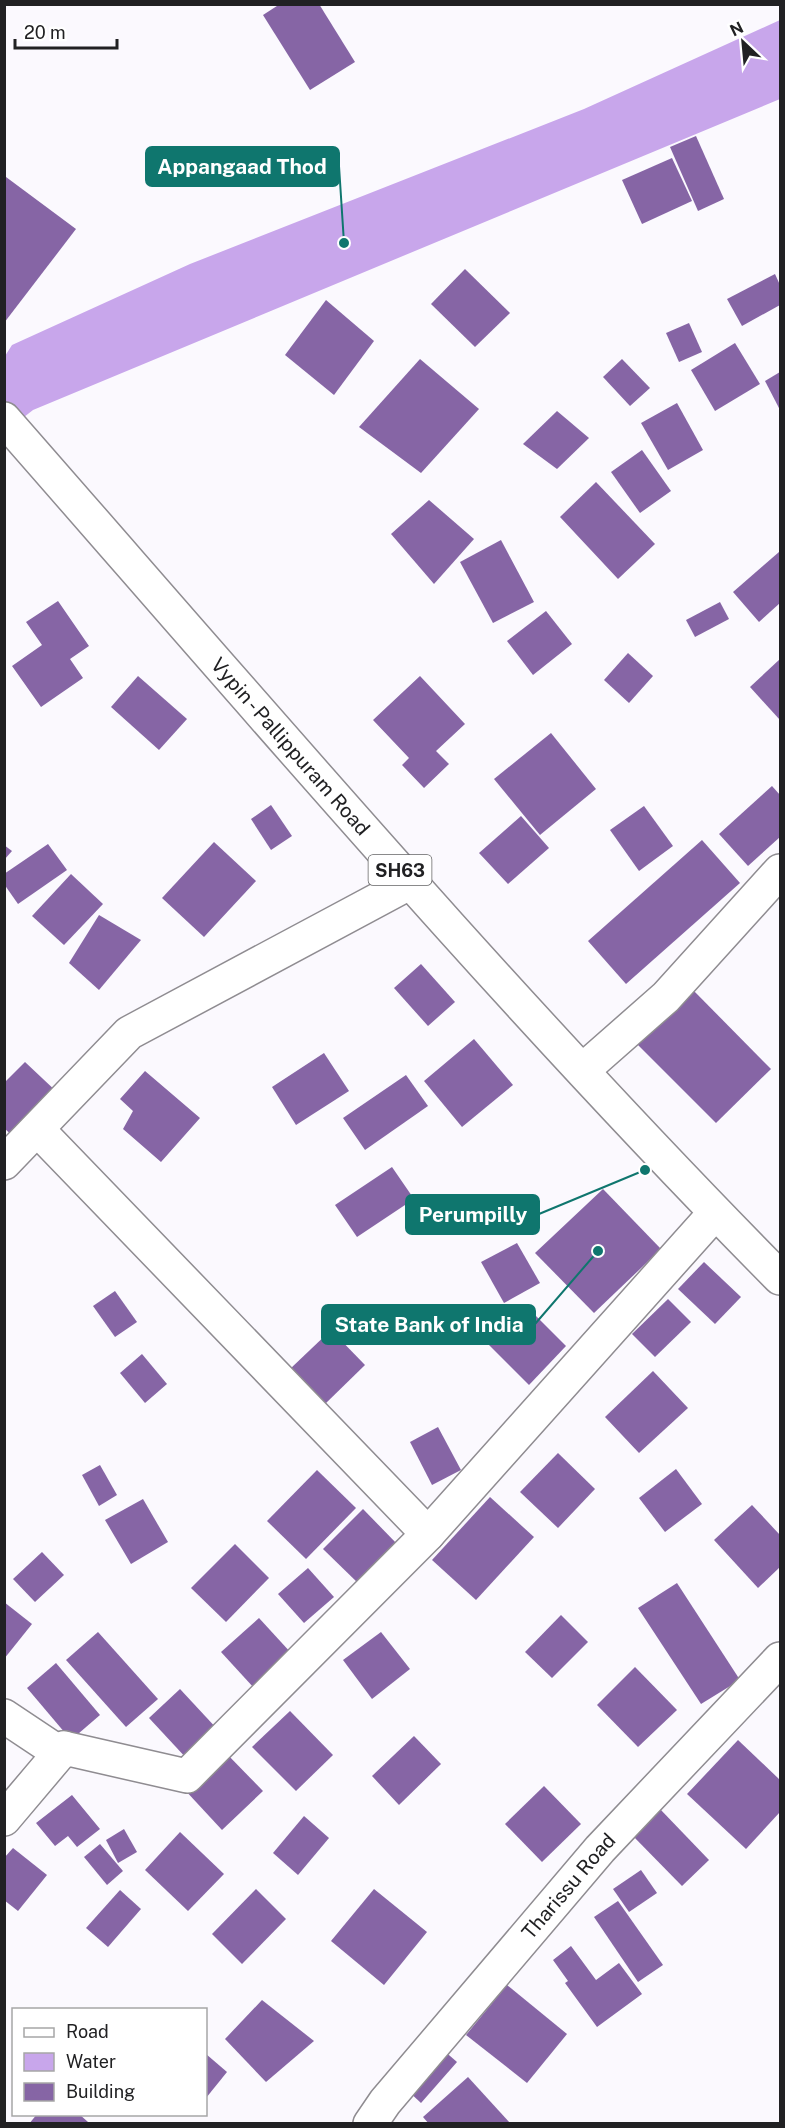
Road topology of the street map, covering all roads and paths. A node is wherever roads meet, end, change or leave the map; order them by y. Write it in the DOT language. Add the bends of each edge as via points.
graph roads {
  1 [pos="4,419"];
  2 [pos="780,871"];
  3 [pos="411,882"];
  4 [pos="583,1070"];
  5 [pos="37,1129"];
  6 [pos="4,1163"];
  7 [pos="715,1213"];
  8 [pos="780,1278"];
  9 [pos="428,1534"];
  10 [pos="780,1659"];
  11 [pos="4,1716"];
  12 [pos="64,1748"];
  13 [pos="4,1820"];
  14 [pos="370,2124"];
  1 -- 3 [label="street, Vypin - Pallippuram Road / SH63"];
  2 -- 4 [label="street" via="666,997"];
  3 -- 4 [label="street, Vypin - Pallippuram Road / SH63"];
  3 -- 5 [label="street" via="129,1033"];
  4 -- 7 [label="street, Vypin - Pallippuram Road / SH63"];
  5 -- 6 [label="street"];
  5 -- 9 [label="street"];
  7 -- 8 [label="street, Vypin - Pallippuram Road / SH63"];
  7 -- 9 [label="street"];
  9 -- 12 [label="street" via="187,1776"];
  10 -- 14 [label="street, Tharissu Road" via="600,1849"];
  11 -- 12 [label="street" via="58,1752"];
  12 -- 13 [label="street"];
}
